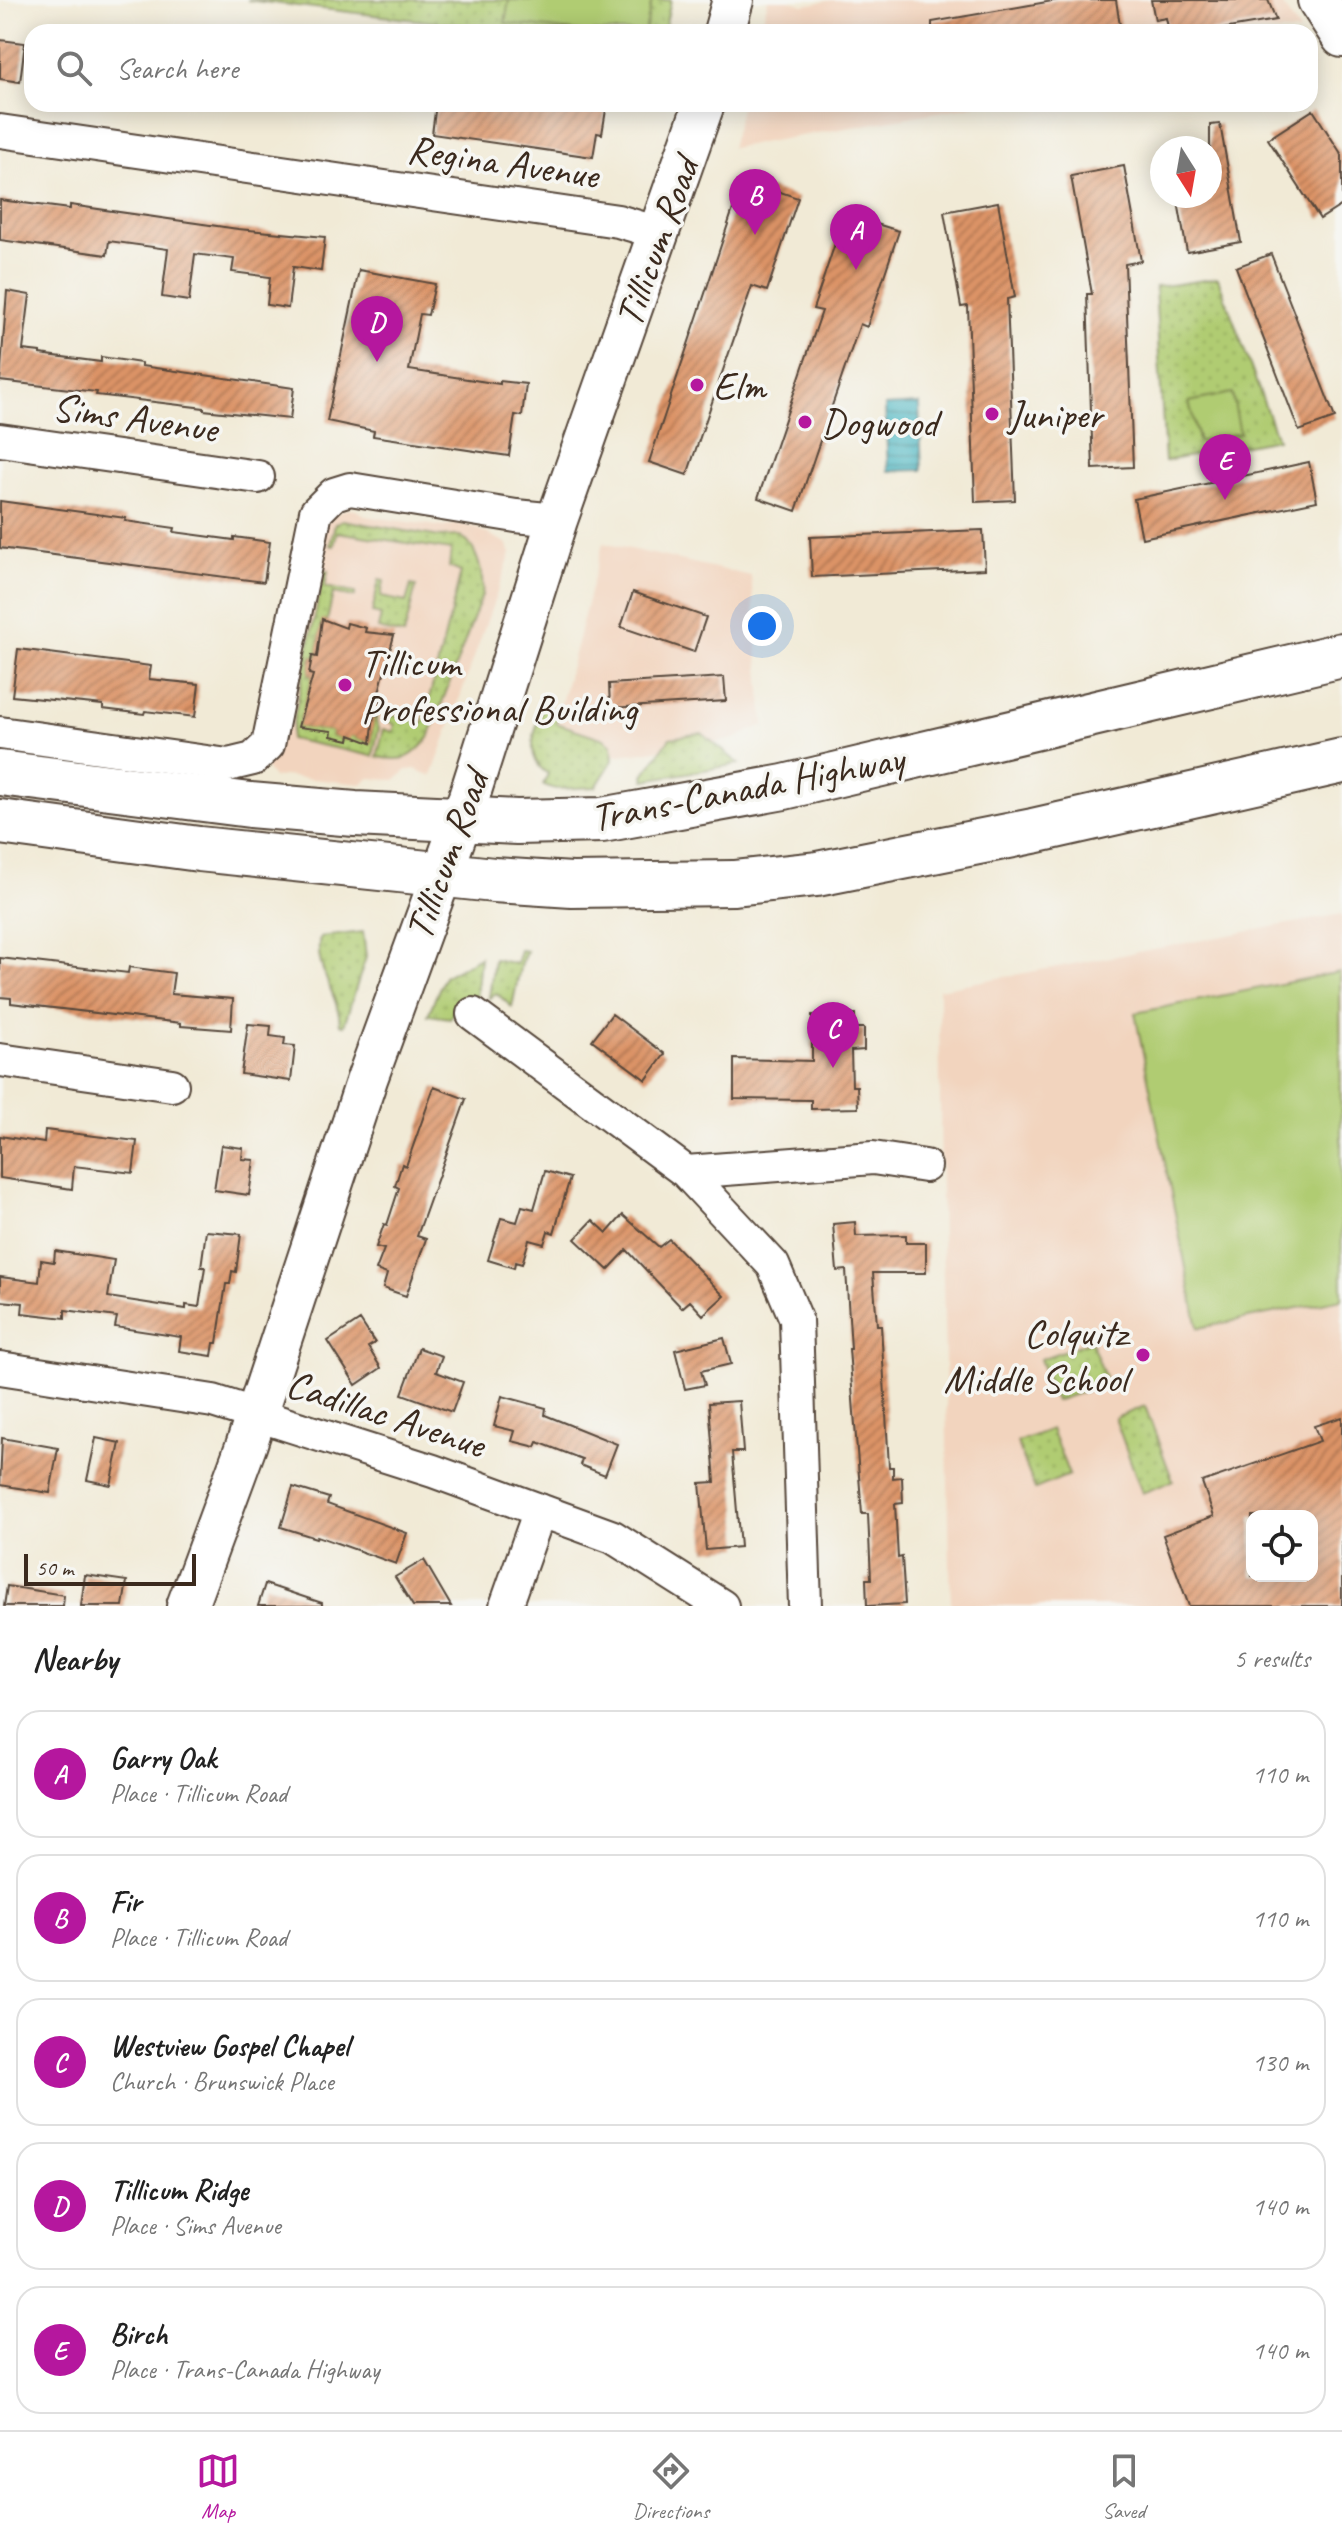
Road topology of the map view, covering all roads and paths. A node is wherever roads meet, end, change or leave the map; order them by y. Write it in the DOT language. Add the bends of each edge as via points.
graph roads {
  1 [pos="733,0"];
  2 [pos="1318,0"];
  3 [pos="726,24"];
  4 [pos="1342,37"];
  5 [pos="701,112"];
  6 [pos="0,131"];
  7 [pos="659,233"];
  8 [pos="0,440"];
  9 [pos="258,477"];
  10 [pos="557,520"];
  11 [pos="1342,655"];
  12 [pos="0,733"];
  13 [pos="1342,761"];
  14 [pos="0,773"];
  15 [pos="462,819"];
  16 [pos="0,822"];
  17 [pos="441,875"];
  18 [pos="473,1014"];
  19 [pos="0,1060"];
  20 [pos="172,1085"];
  21 [pos="925,1166"];
  22 [pos="686,1172"];
  23 [pos="0,1368"];
  24 [pos="256,1415"];
  25 [pos="540,1510"];
  26 [pos="187,1606"];
  27 [pos="506,1606"];
  28 [pos="722,1606"];
  29 [pos="805,1606"];
  1 -- 3 [label="main road"];
  2 -- 4 [label="main road"];
  5 -- 7 [label="main road, Tillicum Road"];
  6 -- 7 [label="street, Regina Avenue" via="618,221"];
  7 -- 10 [label="main road, Tillicum Road"];
  8 -- 9 [label="street, Sims Avenue"];
  10 -- 12 [label="street" via="350,489 334,494 316,512 268,745 253,759 228,765"];
  10 -- 15 [label="main road, Tillicum Road"];
  11 -- 15 [label="highway, Trans-Canada Highway" via="784,787 602,820"];
  13 -- 17 [label="highway, Trans-Canada Highway" via="817,874 734,883 572,885"];
  14 -- 15 [label="highway, Trans-Canada Highway" via="250,805"];
  15 -- 17 [label="main road, Tillicum Road"];
  16 -- 17 [label="highway, Trans-Canada Highway"];
  17 -- 24 [label="main road, Tillicum Road"];
  18 -- 22 [label="street"];
  19 -- 20 [label="street"];
  21 -- 22 [label="street" via="873,1158"];
  22 -- 29 [label="street" via="773,1265 796,1319"];
  23 -- 24 [label="street, Cadillac Avenue" via="213,1401"];
  24 -- 25 [label="street, Cadillac Avenue"];
  24 -- 26 [label="main road, Tillicum Road"];
  25 -- 27 [label="street"];
  25 -- 28 [label="street, Cadillac Avenue" via="613,1537"];
}
